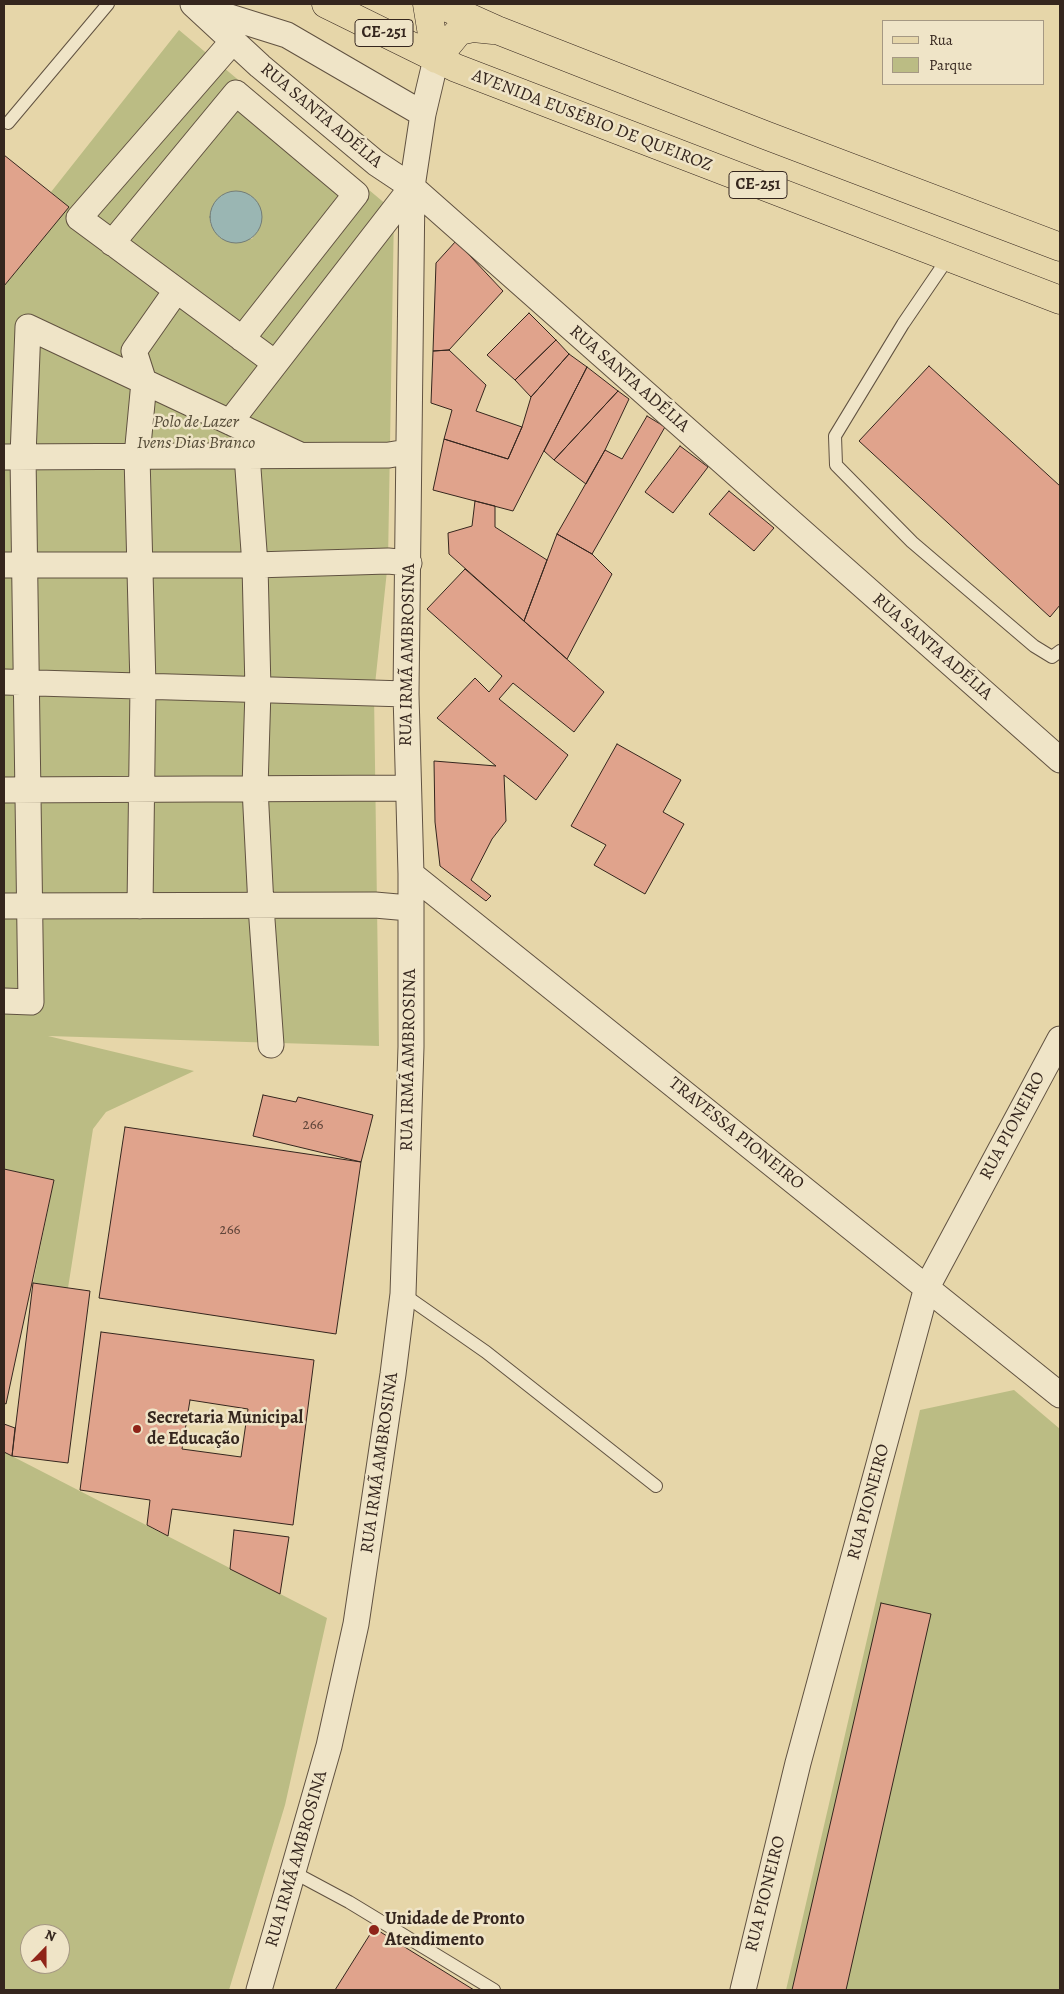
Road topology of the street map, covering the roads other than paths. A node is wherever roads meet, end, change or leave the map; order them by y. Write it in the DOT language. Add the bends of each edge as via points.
graph roads {
  1 [pos="108,4"];
  2 [pos="368,4"];
  3 [pos="427,4"];
  4 [pos="439,4"];
  5 [pos="329,5"];
  6 [pos="195,6"];
  7 [pos="497,30"];
  8 [pos="233,41"];
  9 [pos="446,63"];
  10 [pos="260,66"];
  11 [pos="236,93"];
  12 [pos="423,114"];
  13 [pos="8,123"];
  14 [pos="376,163"];
  15 [pos="412,187"];
  16 [pos="356,194"];
  17 [pos="112,243"];
  18 [pos="1060,246"];
  19 [pos="948,258"];
  20 [pos="176,292"];
  21 [pos="1060,300"];
  22 [pos="242,339"];
  23 [pos="276,363"];
  24 [pos="144,382"];
  25 [pos="239,427"];
  26 [pos="407,452"];
  27 [pos="247,455"];
  28 [pos="300,455"];
  29 [pos="137,456"];
  30 [pos="13,457"];
  31 [pos="140,563"];
  32 [pos="409,563"];
  33 [pos="14,565"];
  34 [pos="255,565"];
  35 [pos="1060,651"];
  36 [pos="15,682"];
  37 [pos="143,686"];
  38 [pos="258,690"];
  39 [pos="406,694"];
  40 [pos="1060,760"];
  41 [pos="255,788"];
  42 [pos="408,788"];
  43 [pos="141,789"];
  44 [pos="16,790"];
  45 [pos="410,874"];
  46 [pos="4,906"];
  47 [pos="30,906"];
  48 [pos="140,906"];
  49 [pos="261,906"];
  50 [pos="410,908"];
  51 [pos="4,1001"];
  52 [pos="1060,1038"];
  53 [pos="271,1045"];
  54 [pos="927,1287"];
  55 [pos="402,1294"];
  56 [pos="1060,1395"];
  57 [pos="656,1486"];
  58 [pos="293,1872"];
  59 [pos="259,1990"];
  60 [pos="494,1990"];
  61 [pos="743,1990"];
  1 -- 13 [label="lane"];
  2 -- 5 [label="main road" via="357,9"];
  3 -- 9 [label="main road"];
  4 -- 7 [label="main road, CE-251"];
  5 -- 9 [label="main road, AVENIDA EUSÉBIO DE QUEIROZ / CE-251"];
  6 -- 8 [label="street, RUA SANTA ADÉLIA"];
  6 -- 12 [label="street" via="287,35"];
  7 -- 9 [label="main road" via="473,28 459,31 452,36"];
  7 -- 18 [label="main road, CE-251" via="765,136"];
  8 -- 10 [label="street, RUA SANTA ADÉLIA"];
  8 -- 17 [label="street" via="80,218"];
  9 -- 12 [label="street, RUA IRMÃ AMBROSINA"];
  9 -- 19 [label="main road, AVENIDA EUSÉBIO DE QUEIROZ / CE-251"];
  10 -- 11 [label="street"];
  10 -- 14 [label="street, RUA SANTA ADÉLIA"];
  11 -- 16 [label="street"];
  11 -- 17 [label="street"];
  12 -- 15 [label="street, RUA IRMÃ AMBROSINA"];
  14 -- 15 [label="street, RUA SANTA ADÉLIA"];
  14 -- 16 [label="street"];
  15 -- 23 [label="street"];
  15 -- 26 [label="street, RUA IRMÃ AMBROSINA"];
  15 -- 40 [label="street, RUA SANTA ADÉLIA"];
  16 -- 22 [label="street"];
  17 -- 20 [label="street"];
  19 -- 21 [label="main road, AVENIDA EUSÉBIO DE QUEIROZ / CE-251"];
  19 -- 35 [label="lane" via="903,324 835,436 836,465 912,542 1034,646 1052,657"];
  20 -- 22 [label="street"];
  20 -- 24 [label="street" via="134,351"];
  22 -- 23 [label="street"];
  23 -- 25 [label="street"];
  24 -- 25 [label="street"];
  24 -- 29 [label="street"];
  24 -- 30 [label="street" via="28,327"];
  25 -- 27 [label="street"];
  25 -- 28 [label="street"];
  26 -- 28 [label="street"];
  26 -- 32 [label="street, RUA IRMÃ AMBROSINA"];
  27 -- 28 [label="street"];
  27 -- 29 [label="street"];
  27 -- 34 [label="street"];
  29 -- 30 [label="street"];
  29 -- 31 [label="street"];
  30 -- 33 [label="street"];
  31 -- 33 [label="street"];
  31 -- 34 [label="street"];
  31 -- 37 [label="street"];
  32 -- 34 [label="street"];
  32 -- 39 [label="street, RUA IRMÃ AMBROSINA"];
  33 -- 36 [label="street"];
  34 -- 38 [label="street"];
  36 -- 37 [label="street"];
  36 -- 44 [label="street"];
  37 -- 38 [label="street"];
  37 -- 43 [label="street"];
  38 -- 39 [label="street"];
  38 -- 41 [label="street"];
  39 -- 42 [label="street, RUA IRMÃ AMBROSINA"];
  41 -- 42 [label="street"];
  41 -- 43 [label="street"];
  41 -- 49 [label="street"];
  42 -- 45 [label="street, RUA IRMÃ AMBROSINA"];
  43 -- 44 [label="street"];
  43 -- 48 [label="street"];
  44 -- 47 [label="street"];
  45 -- 50 [label="street, RUA IRMÃ AMBROSINA"];
  45 -- 54 [label="street, TRAVESSA PIONEIRO"];
  46 -- 47 [label="street"];
  47 -- 48 [label="street"];
  47 -- 51 [label="street" via="31,1002"];
  48 -- 49 [label="street"];
  49 -- 50 [label="street" via="376,905"];
  49 -- 53 [label="street"];
  50 -- 55 [label="street, RUA IRMÃ AMBROSINA" via="411,1047"];
  52 -- 54 [label="street, RUA PIONEIRO"];
  54 -- 56 [label="street, TRAVESSA PIONEIRO"];
  54 -- 61 [label="street, RUA PIONEIRO" via="798,1763"];
  55 -- 57 [label="lane" via="486,1352"];
  55 -- 58 [label="street, RUA IRMÃ AMBROSINA" via="356,1624 329,1746"];
  58 -- 59 [label="street, RUA IRMÃ AMBROSINA"];
  58 -- 60 [label="lane"];
}
